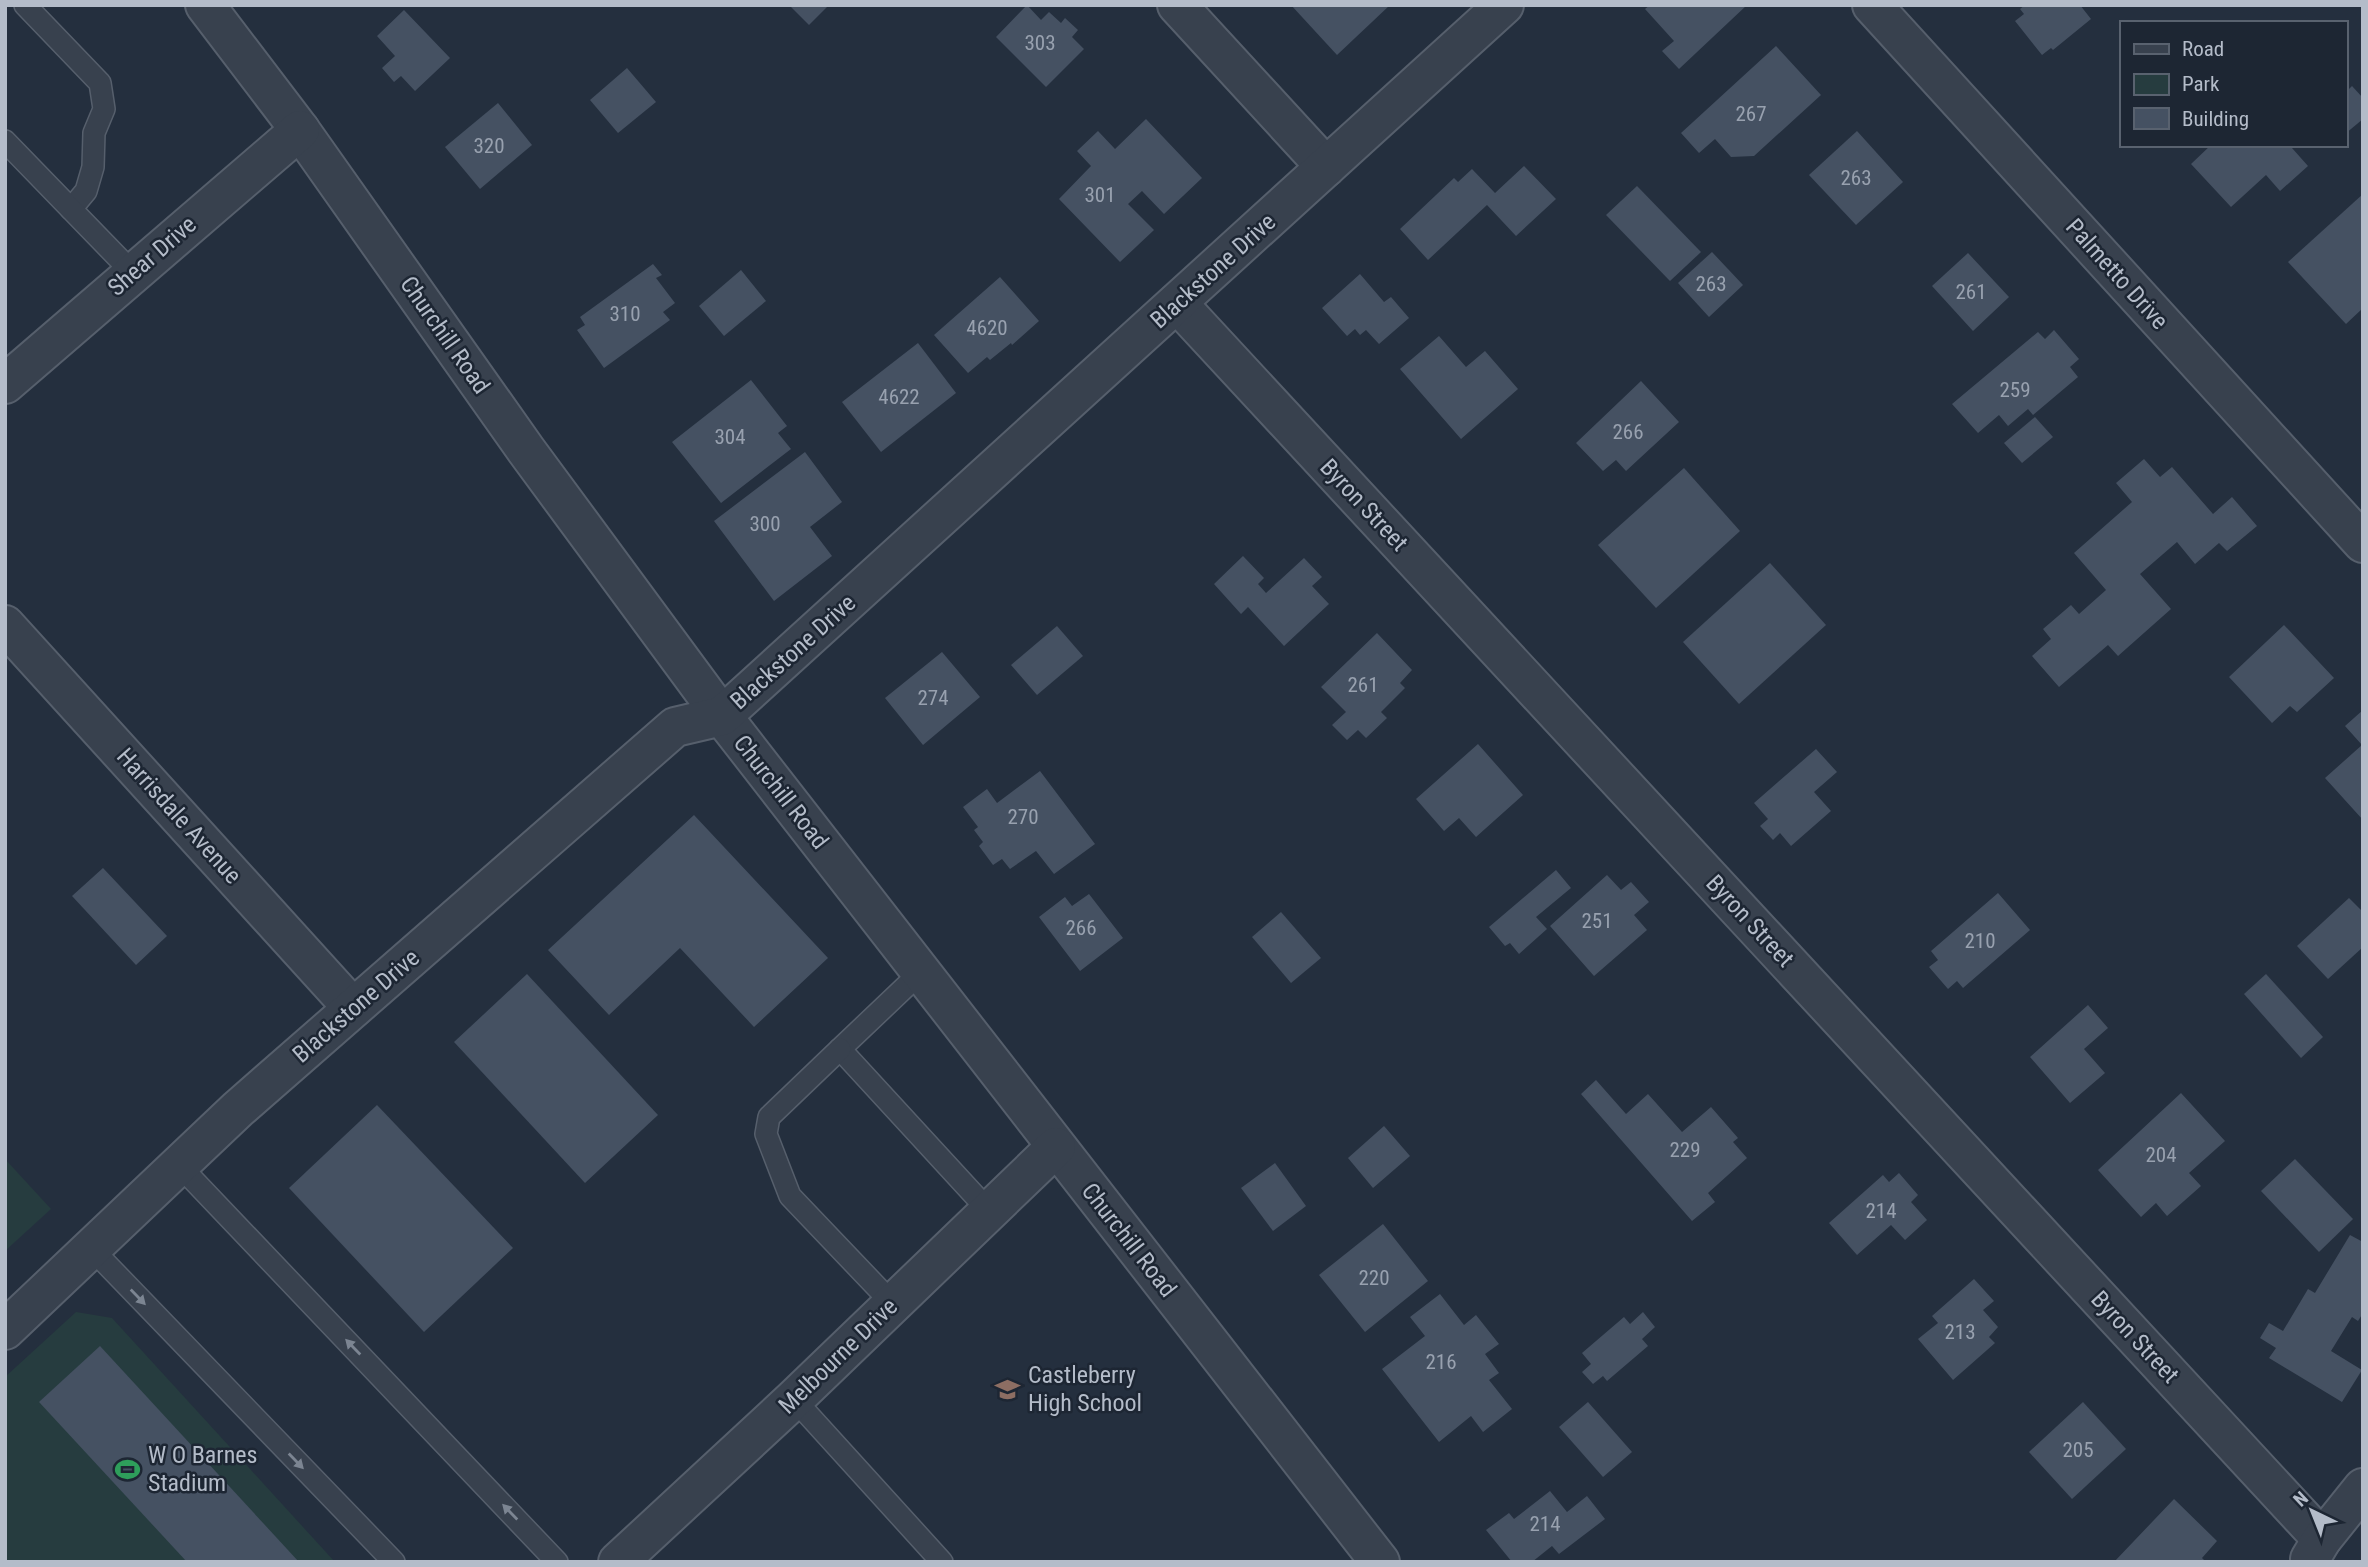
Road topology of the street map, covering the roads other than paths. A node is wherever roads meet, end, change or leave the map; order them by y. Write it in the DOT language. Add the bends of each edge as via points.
graph roads {
  1 [pos="25,5"];
  2 [pos="205,5"];
  3 [pos="1177,5"];
  4 [pos="1504,5"];
  5 [pos="1872,5"];
  6 [pos="300,130"];
  7 [pos="5,141"];
  8 [pos="1326,167"];
  9 [pos="71,209"];
  10 [pos="133,273"];
  11 [pos="1177,303"];
  12 [pos="9,374"];
  13 [pos="2363,543"];
  14 [pos="5,625"];
  15 [pos="722,716"];
  16 [pos="921,972"];
  17 [pos="353,1008"];
  18 [pos="841,1049"];
  19 [pos="1056,1147"];
  20 [pos="179,1165"];
  21 [pos="989,1211"];
  22 [pos="91,1248"];
  23 [pos="893,1304"];
  24 [pos="5,1331"];
  25 [pos="794,1399"];
  26 [pos="2363,1488"];
  27 [pos="2315,1550"];
  28 [pos="394,1562"];
  29 [pos="557,1562"];
  30 [pos="618,1562"];
  31 [pos="942,1562"];
  32 [pos="1380,1562"];
  1 -- 9 [label="lane" via="100,83 104,109 94,133 93,167 86,191"];
  2 -- 6 [label="street, Churchill Road"];
  3 -- 8 [label="street"];
  4 -- 8 [label="street, Blackstone Drive"];
  5 -- 13 [label="street, Palmetto Drive"];
  6 -- 10 [label="street, Shear Drive"];
  6 -- 15 [label="street, Churchill Road" via="526,450"];
  7 -- 9 [label="lane"];
  8 -- 11 [label="street, Blackstone Drive"];
  9 -- 10 [label="lane"];
  10 -- 12 [label="street, Shear Drive"];
  11 -- 15 [label="street, Blackstone Drive"];
  11 -- 27 [label="street, Byron Street"];
  14 -- 17 [label="street, Harrisdale Avenue"];
  15 -- 16 [label="street, Churchill Road"];
  15 -- 17 [label="street, Blackstone Drive" via="675,727"];
  16 -- 18 [label="lane"];
  16 -- 19 [label="street, Churchill Road"];
  17 -- 20 [label="street, Blackstone Drive"];
  18 -- 21 [label="lane"];
  18 -- 23 [label="lane" via="769,1117 766,1134 790,1196"];
  19 -- 21 [label="street, Melbourne Drive"];
  19 -- 32 [label="street, Churchill Road"];
  20 -- 22 [label="street, Blackstone Drive"];
  29 -- 20 [label="lane, one-way"];
  21 -- 23 [label="street, Melbourne Drive"];
  22 -- 24 [label="street, Blackstone Drive"];
  22 -- 28 [label="lane, one-way"];
  23 -- 25 [label="street, Melbourne Drive"];
  25 -- 30 [label="street, Melbourne Drive"];
  25 -- 31 [label="lane"];
  26 -- 27 [label="street"];
}
